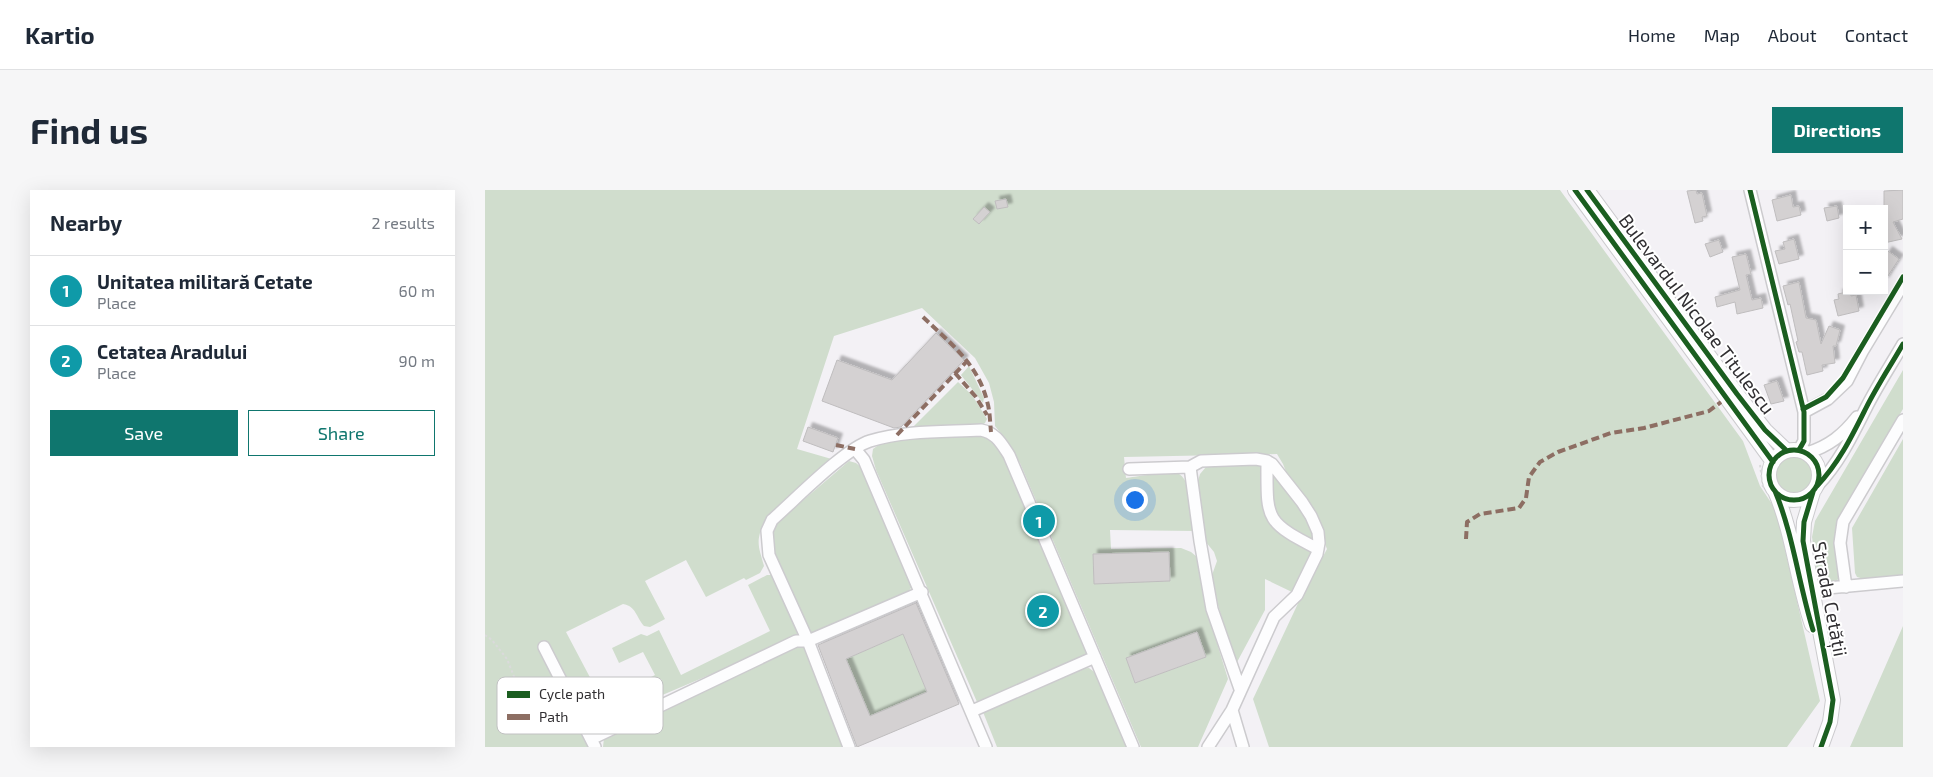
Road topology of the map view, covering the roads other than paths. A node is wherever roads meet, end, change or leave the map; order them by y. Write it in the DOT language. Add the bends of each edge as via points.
graph roads {
  1 [pos="1575,190"];
  2 [pos="1587,190"];
  3 [pos="1750,190"];
  4 [pos="1903,284"];
  5 [pos="1903,344"];
  6 [pos="1867,406"];
  7 [pos="1804,412"];
  8 [pos="1903,420"];
  9 [pos="855,449"];
  10 [pos="1797,452"];
  11 [pos="1267,461"];
  12 [pos="1773,462"];
  13 [pos="1190,467"];
  14 [pos="1129,469"];
  15 [pos="1815,489"];
  16 [pos="1775,490"];
  17 [pos="1787,532"];
  18 [pos="1318,549"];
  19 [pos="1903,581"];
  20 [pos="1846,587"];
  21 [pos="1813,589"];
  22 [pos="921,592"];
  23 [pos="808,641"];
  24 [pos="544,647"];
  25 [pos="1095,657"];
  26 [pos="559,677"];
  27 [pos="1830,682"];
  28 [pos="1240,689"];
  29 [pos="663,708"];
  30 [pos="1232,710"];
  31 [pos="971,711"];
  32 [pos="611,734"];
  33 [pos="593,743"];
  34 [pos="849,747"];
  35 [pos="986,747"];
  36 [pos="1133,747"];
  37 [pos="1208,747"];
  38 [pos="1243,747"];
  39 [pos="1821,747"];
  1 -- 12 [label="main road, Bulevardul Nicolae Titulescu"];
  2 -- 10 [label="main road, Bulevardul Nicolae Titulescu" via="1765,430"];
  3 -- 7 [label="street"];
  4 -- 7 [label="street" via="1847,381 1828,399"];
  5 -- 6 [label="street, Strada Cetății"];
  6 -- 10 [label="street, Strada Cetății" via="1830,444"];
  6 -- 15 [label="street, Strada Cetății" via="1845,450"];
  7 -- 10 [label="street" via="1804,441"];
  8 -- 20 [label="street" via="1843,522 1840,543"];
  9 -- 22 [label="street" via="864,460"];
  9 -- 23 [label="street" via="772,520 767,531 769,555"];
  9 -- 25 [label="street" via="869,441 897,435 991,432 1009,455"];
  10 -- 12 [label="main road, Strada Cetății" via="1779,455"];
  10 -- 15 [label="main road, Strada Cetății" via="1816,462 1819,480"];
  11 -- 13 [label="street" via="1201,461"];
  11 -- 18 [label="street" via="1303,502 1318,532"];
  11 -- 18 [label="street" via="1267,501 1273,521 1289,534"];
  12 -- 16 [label="main road, Strada Cetății" via="1770,479"];
  13 -- 14 [label="street"];
  13 -- 28 [label="street" via="1212,609"];
  15 -- 16 [label="main road" via="1803,498 1791,500"];
  15 -- 21 [label="main road, Strada Cetății" via="1804,522 1803,542"];
  16 -- 17 [label="main road, Strada Cetății"];
  17 -- 21 [label="street" via="1795,544 1804,584"];
  17 -- 27 [label="main road, Strada Cetății" via="1803,599"];
  18 -- 28 [label="street" via="1297,595 1274,617"];
  19 -- 20 [label="street"];
  20 -- 21 [label="street"];
  21 -- 27 [label="main road, Strada Cetății"];
  22 -- 23 [label="street"];
  22 -- 31 [label="street"];
  23 -- 29 [label="street" via="796,641"];
  23 -- 34 [label="street"];
  24 -- 26 [label="street"];
  25 -- 31 [label="street"];
  25 -- 36 [label="street"];
  27 -- 39 [label="main road, Strada Cetății" via="1833,700 1826,738"];
  28 -- 30 [label="street"];
  30 -- 37 [label="street"];
  30 -- 38 [label="street"];
  31 -- 35 [label="street"];
  32 -- 33 [label="street"];
}
